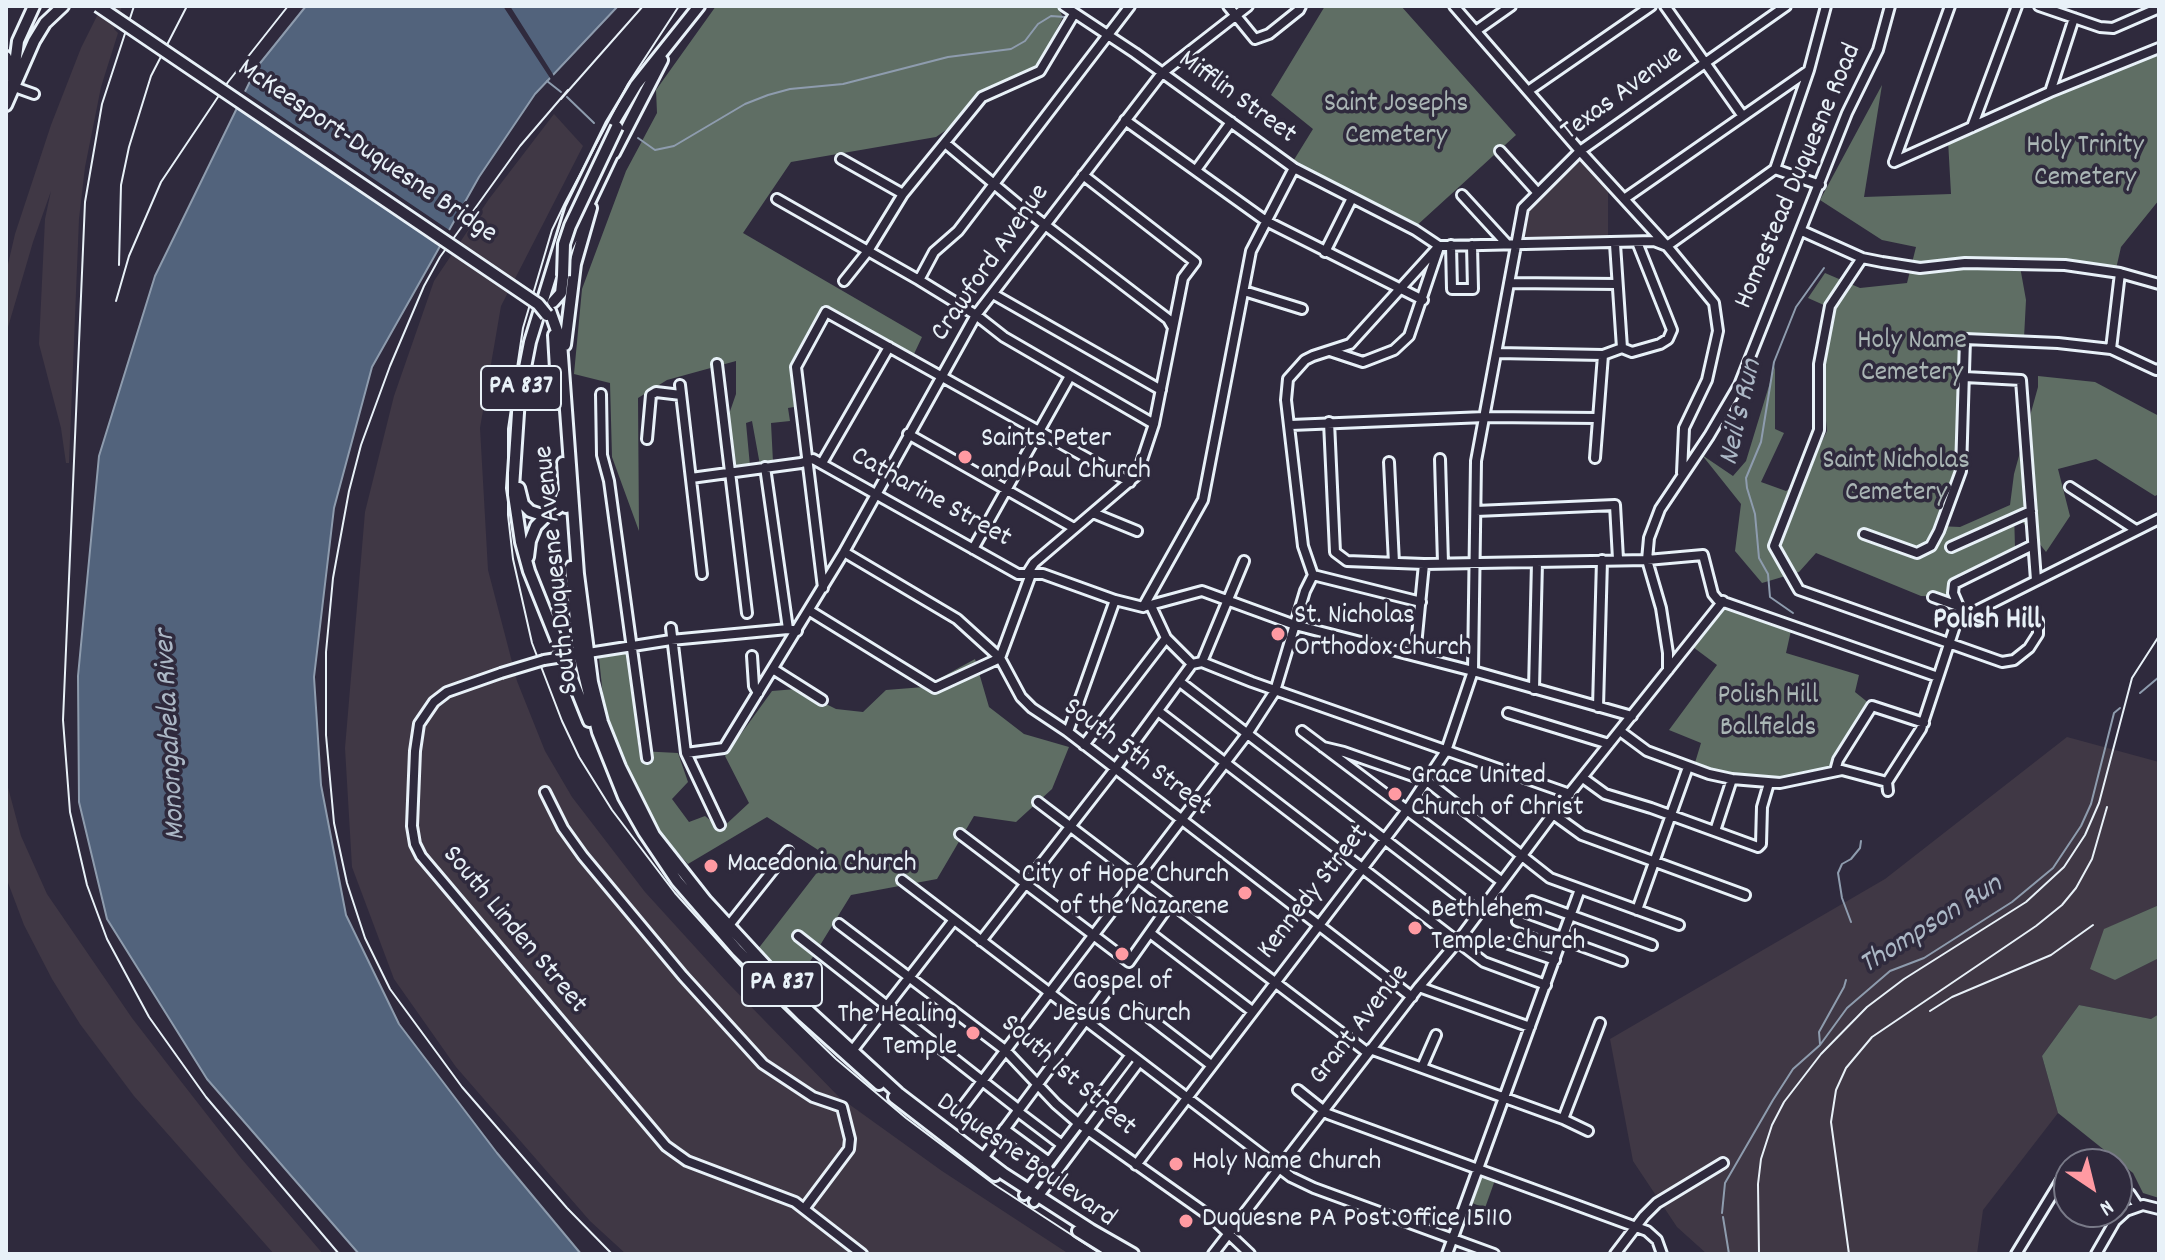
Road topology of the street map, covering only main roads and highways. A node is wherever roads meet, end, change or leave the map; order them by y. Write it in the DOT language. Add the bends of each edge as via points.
graph roads {
  1 [pos="34,6"];
  2 [pos="63,6"];
  3 [pos="98,6"];
  4 [pos="106,6"];
  5 [pos="699,6"];
  6 [pos="687,22"];
  7 [pos="6,57"];
  8 [pos="9,85"];
  9 [pos="6,105"];
  10 [pos="615,126"];
  11 [pos="615,148"];
  12 [pos="550,309"];
  13 [pos="563,366"];
  14 [pos="564,488"];
  15 [pos="548,514"];
  16 [pos="529,571"];
  17 [pos="583,652"];
  18 [pos="624,797"];
  19 [pos="644,832"];
  20 [pos="725,930"];
  21 [pos="1026,1193"];
  22 [pos="1036,1199"];
  23 [pos="1115,1254"];
  24 [pos="1133,1254"];
  1 -- 8 [label="main road" via="18,41"];
  2 -- 8 [label="main road" via="45,23"];
  3 -- 12 [label="main road, McKeesport-Duquesne Bridge, bridge"];
  4 -- 12 [label="main road, McKeesport-Duquesne Bridge, bridge"];
  5 -- 6 [label="main road, PA 837"];
  6 -- 10 [label="main road, PA 837" via="652,64"];
  6 -- 11 [label="main road, PA 837"];
  7 -- 8 [label="main road"];
  8 -- 9 [label="main road"];
  10 -- 12 [label="main road, bridge" via="570,226 561,293"];
  10 -- 16 [label="main road, PA 837, bridge" via="571,209 530,342 513,488"];
  11 -- 13 [label="main road, PA 837" via="575,264"];
  11 -- 15 [label="main road" via="551,283 526,387 520,495 530,511"];
  12 -- 13 [label="main road, McKeesport-Duquesne Bridge"];
  12 -- 14 [label="main road, South Duquesne Avenue"];
  13 -- 17 [label="main road, South Duquesne Avenue / PA 837"];
  14 -- 15 [label="main road" via="559,507"];
  14 -- 17 [label="main road, South Duquesne Avenue"];
  15 -- 16 [label="main road" via="530,541"];
  16 -- 18 [label="main road, PA 837"];
  17 -- 18 [label="main road, South Duquesne Avenue" via="598,732"];
  17 -- 20 [label="main road, South Duquesne Avenue / PA 837" via="602,722 636,801 668,855"];
  18 -- 19 [label="main road, South Duquesne Avenue / PA 837"];
  19 -- 20 [label="main road, Duquesne Boulevard / PA 837" via="677,881"];
  20 -- 21 [label="main road, South Duquesne Avenue / PA 837" via="898,1093"];
  20 -- 21 [label="main road, Duquesne Boulevard / PA 837" via="781,995 854,1063 950,1142"];
  21 -- 22 [label="main road, South Duquesne Avenue / PA 837"];
  22 -- 23 [label="main road, Duquesne Boulevard / PA 837"];
  22 -- 24 [label="main road, South Duquesne Avenue / PA 837"];
}
